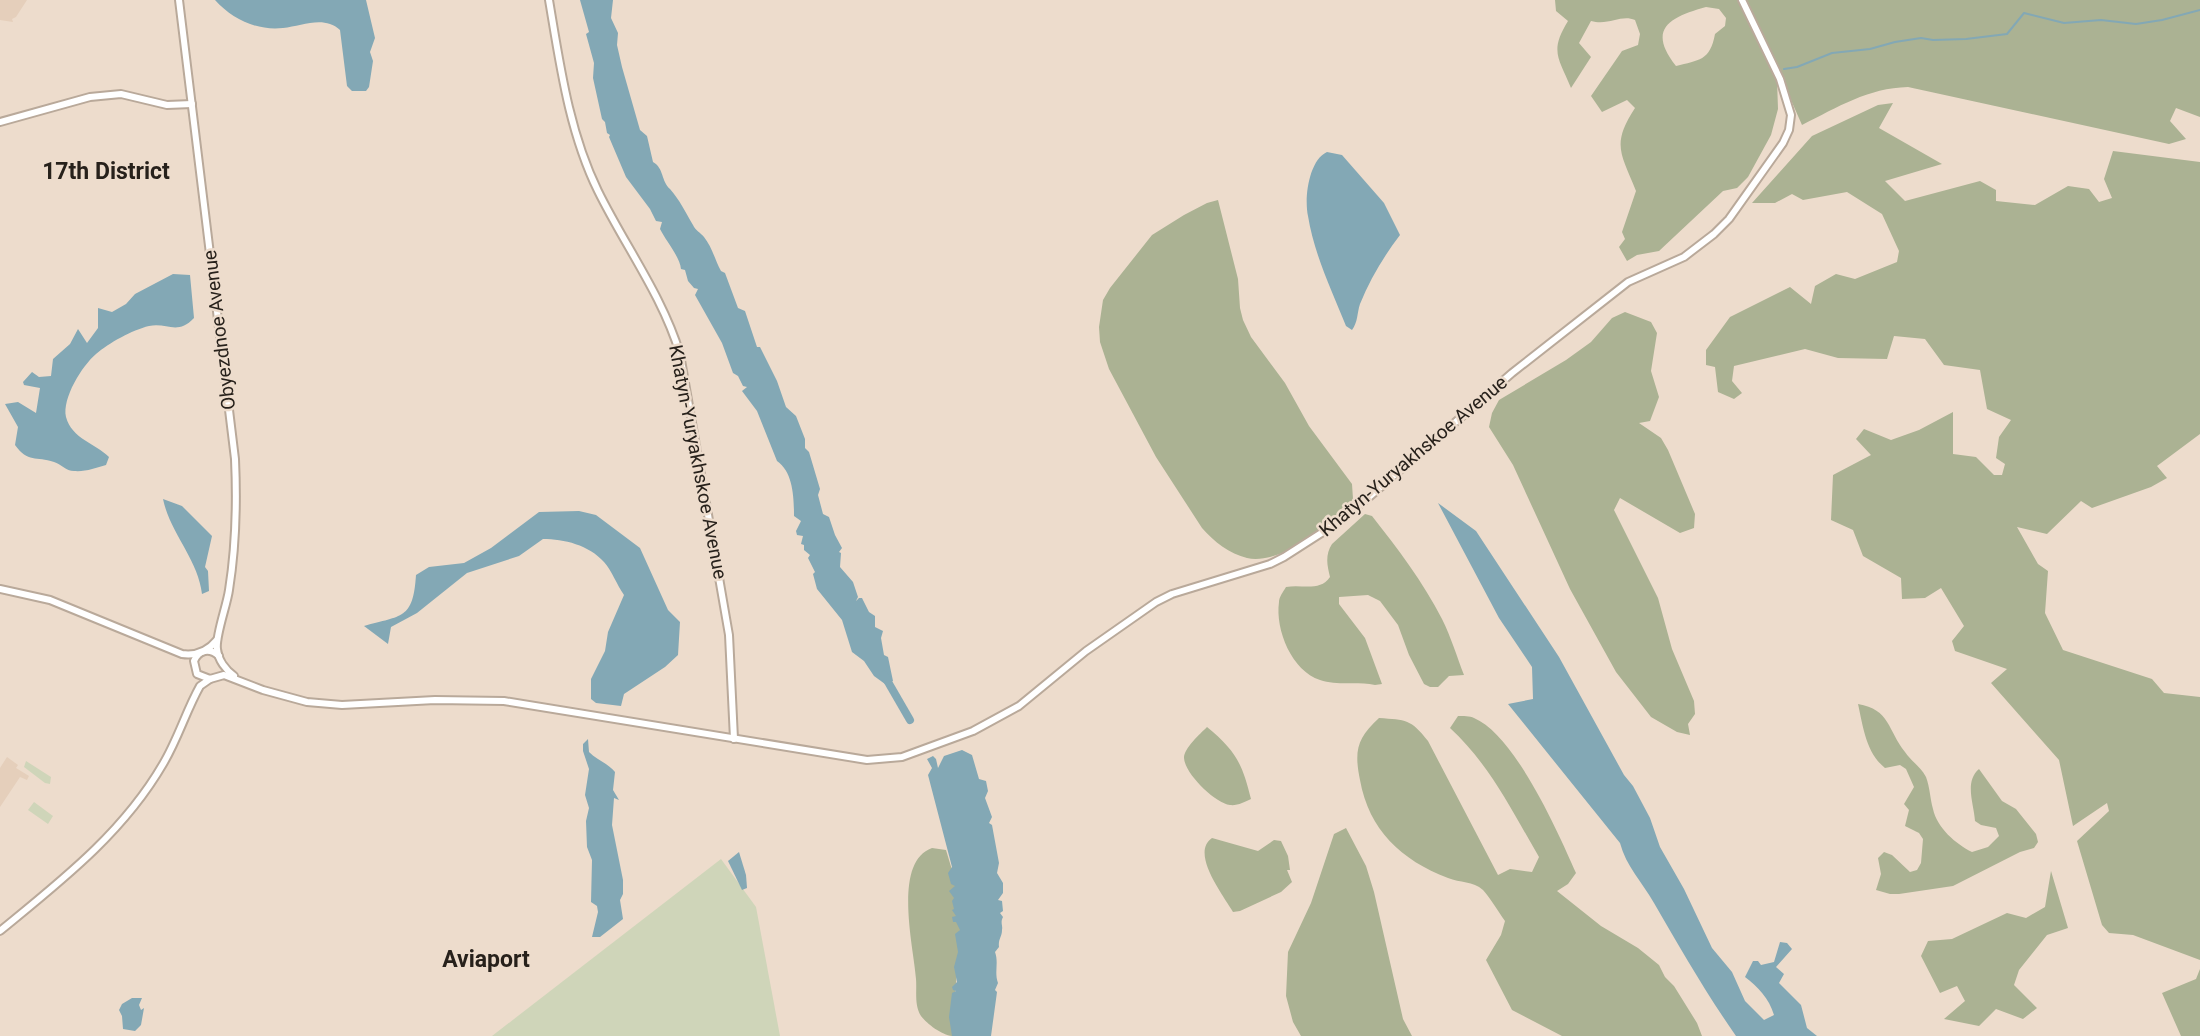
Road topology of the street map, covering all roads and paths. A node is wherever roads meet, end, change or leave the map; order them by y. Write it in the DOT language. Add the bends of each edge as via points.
graph roads {
  1 [pos="179,0"];
  2 [pos="549,0"];
  3 [pos="1742,0"];
  4 [pos="192,104"];
  5 [pos="0,122"];
  6 [pos="0,589"];
  7 [pos="218,638"];
  8 [pos="202,651"];
  9 [pos="182,654"];
  10 [pos="221,659"];
  11 [pos="196,672"];
  12 [pos="213,677"];
  13 [pos="240,680"];
  14 [pos="196,694"];
  15 [pos="734,739"];
  16 [pos="0,931"];
  1 -- 4 [label="main road, Obyezdnoe Avenue"];
  2 -- 15 [label="main road, Khatyn-Yuryakhskoe Avenue" via="568,101 586,164 667,315 680,354 729,635"];
  3 -- 15 [label="main road, Khatyn-Yuryakhskoe Avenue" via="1780,79 1791,115 1783,143 1729,219 1684,257 1624,285 1323,532 1270,564 1156,602 1019,706 961,737 902,757 876,760"];
  4 -- 5 [label="main road" via="167,105 110,95"];
  4 -- 7 [label="main road, Obyezdnoe Avenue" via="237,500 234,559"];
  6 -- 9 [label="main road" via="62,604"];
  7 -- 8 [label="main road"];
  7 -- 10 [label="main road, Obyezdnoe Avenue" via="216,649"];
  8 -- 9 [label="main road"];
  8 -- 10 [label="main road" via="209,650"];
  8 -- 11 [label="main road" via="194,661"];
  9 -- 11 [label="main road"];
  10 -- 12 [label="main road" via="221,670"];
  10 -- 13 [label="main road, Khatyn-Yuryakhskoe Avenue" via="226,670"];
  11 -- 12 [label="main road"];
  11 -- 14 [label="main road"];
  12 -- 13 [label="main road, Khatyn-Yuryakhskoe Avenue"];
  12 -- 14 [label="main road"];
  13 -- 15 [label="main road, Khatyn-Yuryakhskoe Avenue" via="307,702 504,701"];
  14 -- 16 [label="main road" via="164,762 126,817 71,873"];
}
